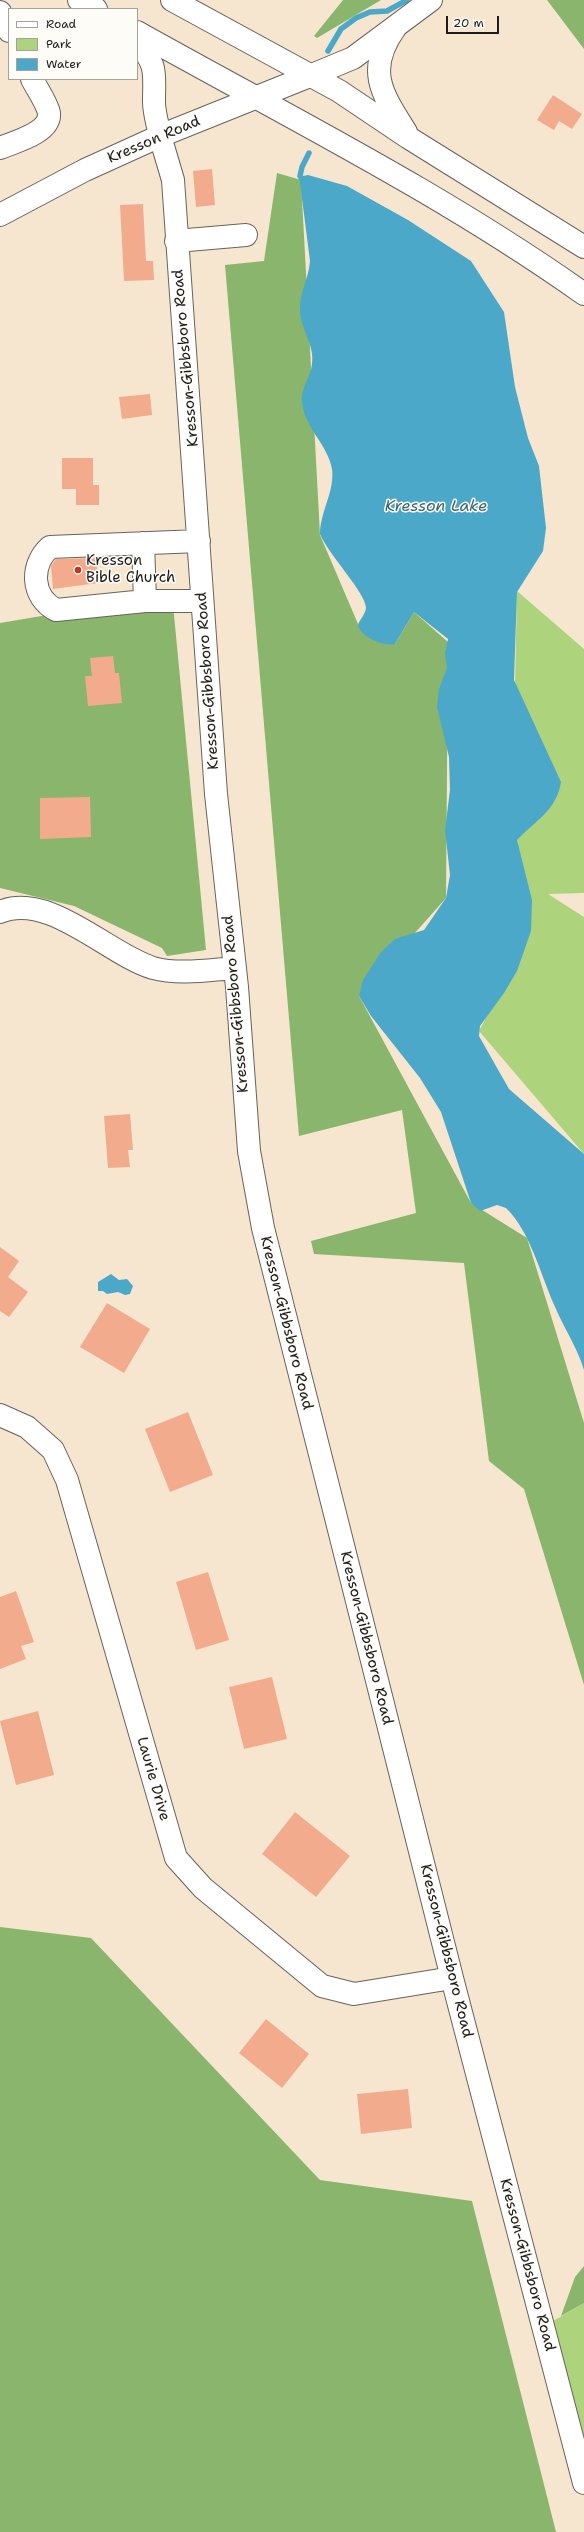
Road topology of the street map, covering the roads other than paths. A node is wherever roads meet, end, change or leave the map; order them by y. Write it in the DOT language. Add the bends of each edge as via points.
graph roads {
  1 [pos="79,0"];
  2 [pos="172,0"];
  3 [pos="431,0"];
  4 [pos="94,8"];
  5 [pos="0,12"];
  6 [pos="395,28"];
  7 [pos="8,29"];
  8 [pos="138,33"];
  9 [pos="138,43"];
  10 [pos="312,75"];
  11 [pos="33,80"];
  12 [pos="254,98"];
  13 [pos="160,136"];
  14 [pos="409,138"];
  15 [pos="0,148"];
  16 [pos="0,215"];
  17 [pos="246,235"];
  18 [pos="176,241"];
  19 [pos="584,247"];
  20 [pos="584,294"];
  21 [pos="199,541"];
  22 [pos="143,543"];
  23 [pos="145,601"];
  24 [pos="202,601"];
  25 [pos="0,912"];
  26 [pos="235,968"];
  27 [pos="0,1415"];
  28 [pos="452,1978"];
  29 [pos="584,2482"];
  1 -- 4 [label="main road"];
  2 -- 10 [label="main road"];
  3 -- 6 [label="main road"];
  5 -- 7 [label="main road"];
  6 -- 10 [label="main road, Kresson Road" via="353,58"];
  6 -- 14 [label="main road" via="384,43 379,56 379,77 383,95"];
  8 -- 12 [label="main road"];
  9 -- 13 [label="main road, Kresson-Gibbsboro Road" via="151,58 154,71 154,102"];
  10 -- 12 [label="main road, Kresson Road"];
  10 -- 14 [label="main road"];
  11 -- 15 [label="main road" via="49,112 47,123 41,129"];
  12 -- 13 [label="main road, Kresson Road"];
  12 -- 20 [label="main road" via="299,120 502,238"];
  13 -- 16 [label="main road, Kresson Road" via="85,170"];
  13 -- 18 [label="main road, Kresson-Gibbsboro Road" via="172,180"];
  14 -- 19 [label="main road"];
  17 -- 18 [label="main road"];
  18 -- 21 [label="main road, Kresson-Gibbsboro Road"];
  21 -- 22 [label="main road"];
  21 -- 24 [label="main road, Kresson-Gibbsboro Road"];
  22 -- 23 [label="main road"];
  22 -- 23 [label="main road" via="50,547 38,563 36,579 42,597 56,610"];
  23 -- 24 [label="main road"];
  24 -- 26 [label="main road, Kresson-Gibbsboro Road" via="216,794"];
  25 -- 26 [label="main road" via="8,909 35,910 66,920 127,957 153,968 178,972"];
  26 -- 28 [label="main road, Kresson-Gibbsboro Road" via="249,1151 269,1256"];
  27 -- 28 [label="main road, Laurie Drive" via="27,1427 53,1450 67,1480 176,1858 203,1888 322,1986 354,1994"];
  28 -- 29 [label="main road, Kresson-Gibbsboro Road"];
}
